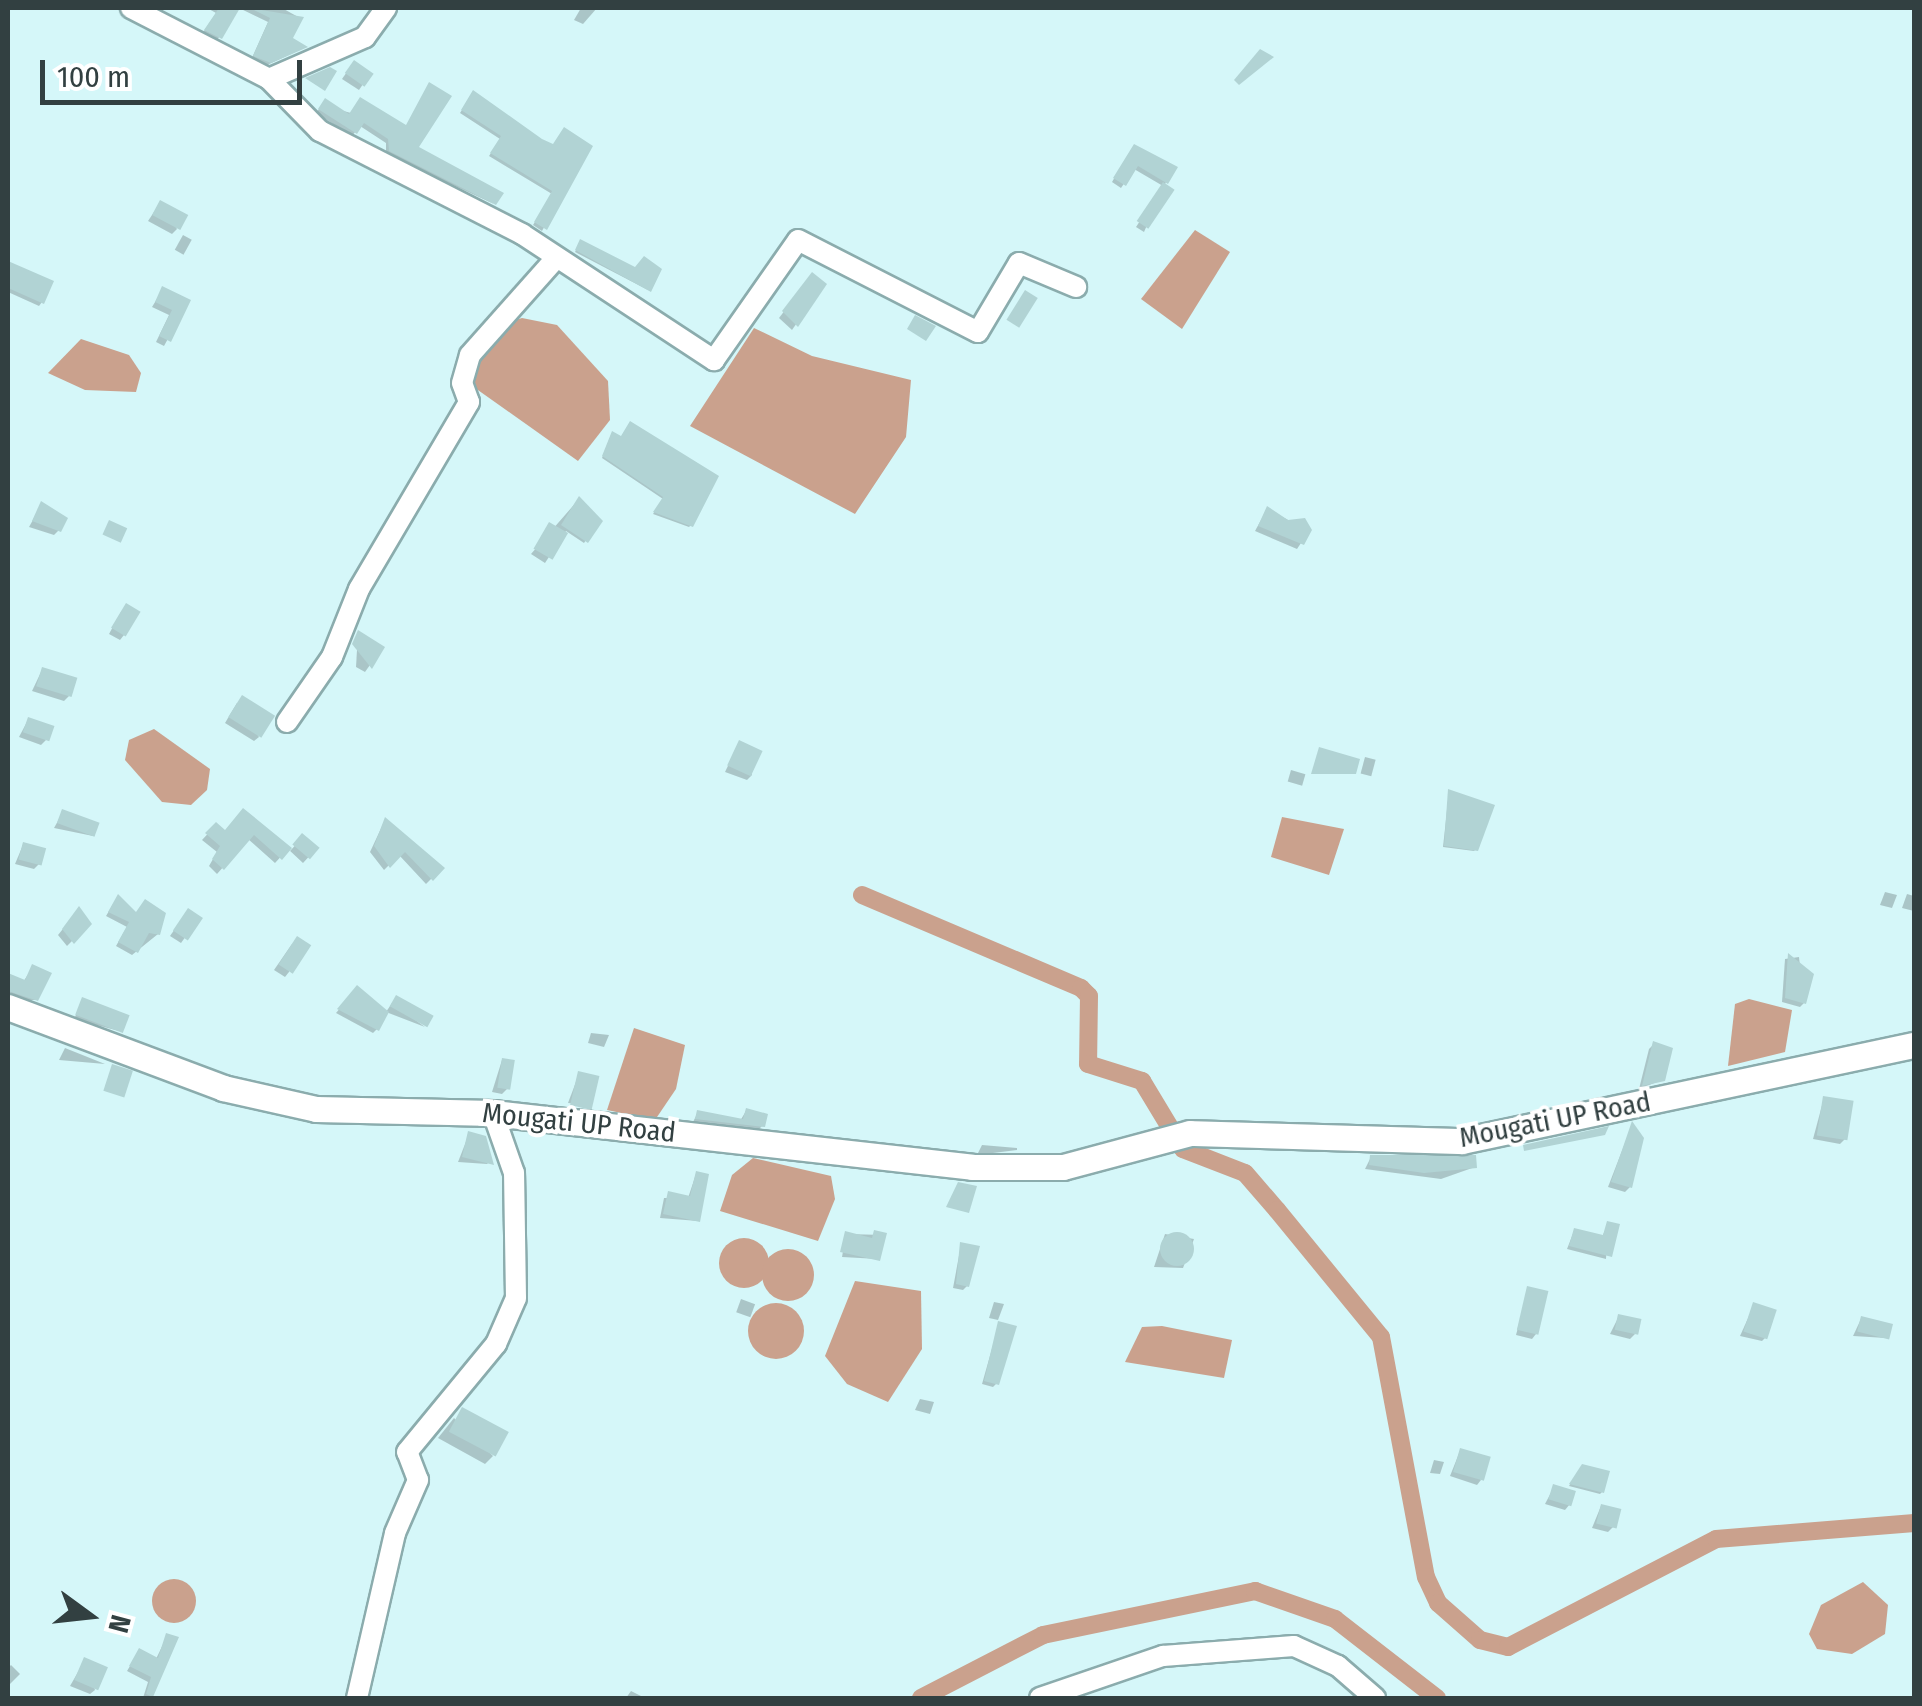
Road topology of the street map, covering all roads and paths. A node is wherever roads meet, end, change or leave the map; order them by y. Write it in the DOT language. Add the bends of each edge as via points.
graph roads {
  1 [pos="131,8"];
  2 [pos="386,8"];
  3 [pos="268,79"];
  4 [pos="556,258"];
  5 [pos="1076,287"];
  6 [pos="287,722"];
  7 [pos="8,1007"];
  8 [pos="1914,1045"];
  9 [pos="494,1113"];
  10 [pos="357,1698"];
  11 [pos="1040,1698"];
  12 [pos="1375,1698"];
  1 -- 3 [label="street"];
  2 -- 3 [label="street" via="365,37"];
  3 -- 4 [label="street" via="320,131"];
  4 -- 5 [label="street" via="714,360 798,240 978,332 1020,263"];
  4 -- 6 [label="street" via="470,354 462,383 469,402 360,589 332,658"];
  7 -- 9 [label="street, Mougati UP Road" via="259,1098"];
  8 -- 9 [label="street, Mougati UP Road" via="1462,1141 1190,1132 1063,1167 972,1168"];
  9 -- 10 [label="street" via="514,1173 516,1298 496,1344 407,1452 418,1480 395,1533"];
  11 -- 12 [label="street" via="1164,1656 1294,1646 1338,1666"];
}
